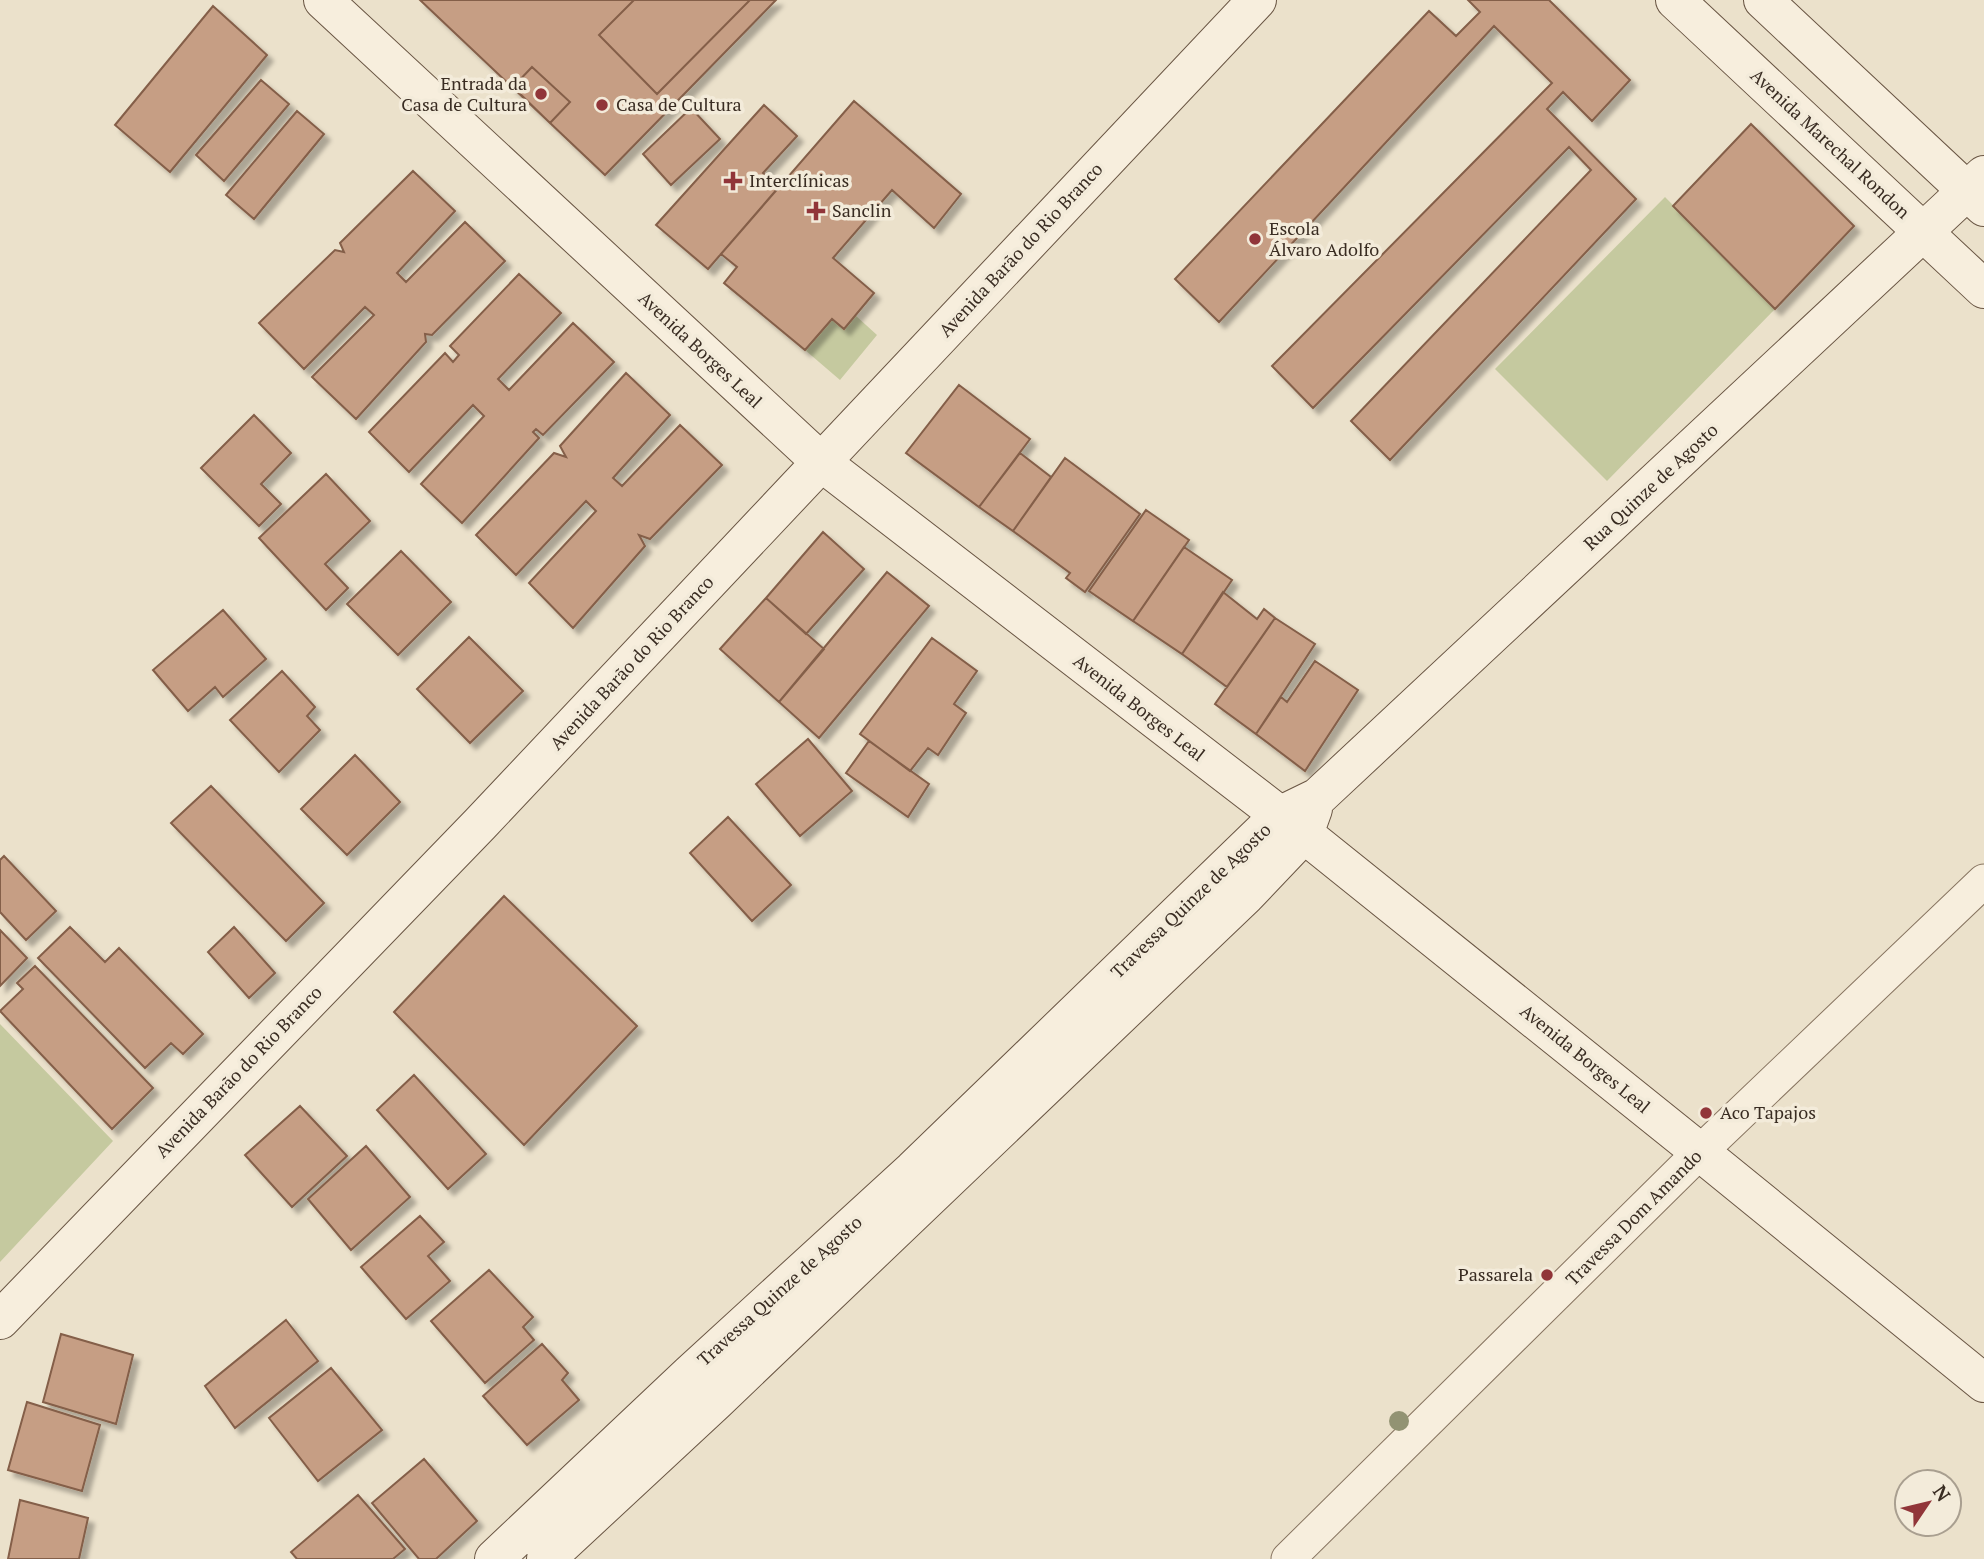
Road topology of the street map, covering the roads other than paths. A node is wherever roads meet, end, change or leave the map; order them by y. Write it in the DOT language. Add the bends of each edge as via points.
graph roads {
  1 [pos="323,0"];
  2 [pos="1257,0"];
  3 [pos="1763,0"];
  4 [pos="1681,2"];
  5 [pos="1978,191"];
  6 [pos="1924,233"];
  7 [pos="1984,289"];
  8 [pos="821,463"];
  9 [pos="1318,797"];
  10 [pos="1291,825"];
  11 [pos="1984,881"];
  12 [pos="1700,1152"];
  13 [pos="924,1181"];
  14 [pos="0,1320"];
  15 [pos="690,1374"];
  16 [pos="1984,1383"];
  17 [pos="716,1401"];
  18 [pos="494,1559"];
  19 [pos="546,1559"];
  20 [pos="1288,1559"];
  1 -- 8 [label="street, Avenida Borges Leal"];
  2 -- 8 [label="street, Avenida Barão do Rio Branco"];
  3 -- 5 [label="street"];
  4 -- 6 [label="street, Avenida Marechal Rondon"];
  5 -- 6 [label="street, Rua Quinze de Agosto"];
  6 -- 7 [label="street, Avenida Marechal Rondon"];
  6 -- 9 [label="street, Rua Quinze de Agosto"];
  8 -- 10 [label="street, Avenida Borges Leal"];
  8 -- 14 [label="street, Avenida Barão do Rio Branco"];
  9 -- 10 [label="street, Travessa Quinze de Agosto"];
  10 -- 12 [label="street, Avenida Borges Leal"];
  10 -- 13 [label="street, Travessa Quinze de Agosto"];
  11 -- 12 [label="street, Travessa Dom Amando"];
  12 -- 16 [label="street, Avenida Borges Leal"];
  12 -- 20 [label="street, Travessa Dom Amando"];
  13 -- 15 [label="street, Travessa Quinze de Agosto"];
  13 -- 17 [label="street, Travessa Quinze de Agosto"];
  15 -- 17 [label="street"];
  15 -- 18 [label="street, Travessa Quinze de Agosto"];
  17 -- 19 [label="street, Travessa Quinze de Agosto"];
}
